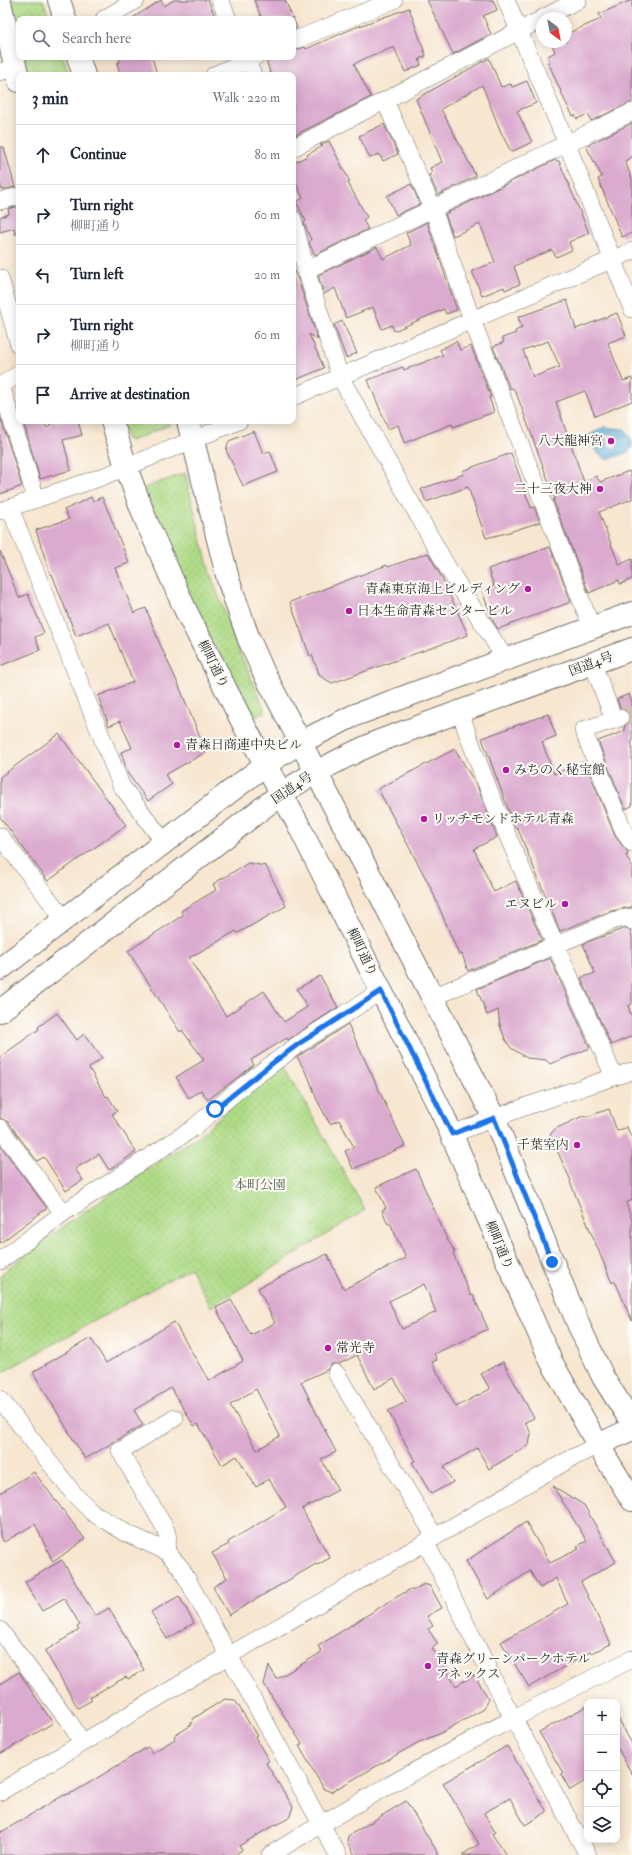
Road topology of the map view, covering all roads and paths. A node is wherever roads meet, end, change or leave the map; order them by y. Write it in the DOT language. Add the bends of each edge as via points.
graph roads {
  1 [pos="59,0"];
  2 [pos="136,0"];
  3 [pos="220,0"];
  4 [pos="394,0"];
  5 [pos="506,0"];
  6 [pos="578,0"];
  7 [pos="0,4"];
  8 [pos="554,12"];
  9 [pos="64,16"];
  10 [pos="109,16"];
  11 [pos="227,16"];
  12 [pos="536,21"];
  13 [pos="519,30"];
  14 [pos="296,40"];
  15 [pos="79,60"];
  16 [pos="250,62"];
  17 [pos="83,72"];
  18 [pos="222,72"];
  19 [pos="12,73"];
  20 [pos="385,101"];
  21 [pos="632,112"];
  22 [pos="567,144"];
  23 [pos="296,146"];
  24 [pos="16,197"];
  25 [pos="0,201"];
  26 [pos="433,208"];
  27 [pos="296,232"];
  28 [pos="632,251"];
  29 [pos="613,258"];
  30 [pos="306,270"];
  31 [pos="0,278"];
  32 [pos="632,309"];
  33 [pos="472,320"];
  34 [pos="16,335"];
  35 [pos="16,376"];
  36 [pos="340,377"];
  37 [pos="0,386"];
  38 [pos="296,396"];
  39 [pos="113,424"];
  40 [pos="224,424"];
  41 [pos="190,431"];
  42 [pos="126,467"];
  43 [pos="36,499"];
  44 [pos="5,510"];
  45 [pos="632,613"];
  46 [pos="592,628"];
  47 [pos="632,649"];
  48 [pos="506,660"];
  49 [pos="593,664"];
  50 [pos="460,712"];
  51 [pos="299,743"];
  52 [pos="265,765"];
  53 [pos="315,772"];
  54 [pos="282,794"];
  55 [pos="0,836"];
  56 [pos="164,842"];
  57 [pos="632,843"];
  58 [pos="64,919"];
  59 [pos="632,921"];
  60 [pos="556,946"];
  61 [pos="0,969"];
  62 [pos="381,991"];
  63 [pos="432,997"];
  64 [pos="0,1011"];
  65 [pos="632,1071"];
  66 [pos="614,1077"];
  67 [pos="494,1118"];
  68 [pos="0,1128"];
  69 [pos="452,1134"];
  70 [pos="63,1213"];
  71 [pos="0,1261"];
  72 [pos="336,1373"];
  73 [pos="0,1399"];
  74 [pos="175,1418"];
  75 [pos="632,1423"];
  76 [pos="632,1429"];
  77 [pos="598,1445"];
  78 [pos="632,1500"];
  79 [pos="430,1540"];
  80 [pos="166,1551"];
  81 [pos="0,1630"];
  82 [pos="228,1656"];
  83 [pos="632,1658"];
  84 [pos="513,1717"];
  85 [pos="82,1742"];
  86 [pos="0,1792"];
  87 [pos="321,1824"];
  88 [pos="270,1855"];
  89 [pos="338,1855"];
  90 [pos="588,1855"];
  1 -- 9 [label="main road"];
  2 -- 10 [label="street"];
  3 -- 11 [label="street"];
  4 -- 14 [label="street"];
  5 -- 13 [label="street"];
  6 -- 8 [label="street"];
  7 -- 19 [label="main road"];
  12 -- 13 [label="street"];
  13 -- 20 [label="street"];
  13 -- 22 [label="street"];
  15 -- 17 [label="main road"];
  16 -- 18 [label="street"];
  20 -- 23 [label="street"];
  20 -- 26 [label="street"];
  21 -- 22 [label="street"];
  22 -- 26 [label="street"];
  22 -- 29 [label="street"];
  24 -- 25 [label="street"];
  26 -- 30 [label="street"];
  26 -- 33 [label="street"];
  27 -- 30 [label="street"];
  28 -- 29 [label="street"];
  29 -- 32 [label="street"];
  29 -- 33 [label="street"];
  30 -- 36 [label="street"];
  31 -- 34 [label="street"];
  33 -- 36 [label="street"];
  33 -- 46 [label="street"];
  35 -- 37 [label="street"];
  36 -- 38 [label="street"];
  36 -- 48 [label="street" via="449,570"];
  37 -- 43 [label="street"];
  39 -- 42 [label="main road, 柳町通り"];
  40 -- 41 [label="street"];
  41 -- 42 [label="street"];
  41 -- 51 [label="main road" via="235,600 264,673"];
  42 -- 43 [label="street"];
  42 -- 52 [label="main road, 柳町通り" via="171,580"];
  43 -- 44 [label="street"];
  44 -- 56 [label="street" via="121,785"];
  45 -- 46 [label="main road"];
  46 -- 48 [label="main road"];
  47 -- 49 [label="main road, 国道4号"];
  48 -- 51 [label="main road" via="355,715"];
  49 -- 50 [label="main road, 国道4号"];
  49 -- 57 [label="street" via="617,719 583,730 624,832"];
  50 -- 53 [label="main road, 国道4号" via="379,741"];
  50 -- 60 [label="street" via="484,780"];
  51 -- 52 [label="main road"];
  51 -- 53 [label="main road"];
  52 -- 54 [label="main road, 柳町通り"];
  52 -- 56 [label="main road"];
  53 -- 54 [label="main road, 国道4号"];
  53 -- 63 [label="main road"];
  54 -- 62 [label="main road, 柳町通り"];
  54 -- 64 [label="main road, 国道4号"];
  55 -- 58 [label="street"];
  56 -- 58 [label="main road"];
  58 -- 61 [label="main road"];
  59 -- 60 [label="street" via="630,917 615,920"];
  60 -- 63 [label="street"];
  60 -- 66 [label="street"];
  62 -- 69 [label="main road, 柳町通り"];
  62 -- 70 [label="street" via="279,1058 192,1129"];
  63 -- 67 [label="main road"];
  65 -- 66 [label="street"];
  66 -- 67 [label="street"];
  67 -- 69 [label="street"];
  67 -- 75 [label="main road" via="579,1326 603,1377"];
  68 -- 70 [label="street"];
  69 -- 77 [label="main road, 柳町通り" via="551,1361"];
  70 -- 71 [label="street"];
  72 -- 79 [label="street"];
  73 -- 80 [label="street" via="74,1494 93,1513 126,1533"];
  74 -- 80 [label="street" via="120,1452 165,1528 168,1538"];
  76 -- 77 [label="main road"];
  77 -- 78 [label="main road, 柳町通り"];
  77 -- 79 [label="street"];
  79 -- 82 [label="street"];
  79 -- 84 [label="street"];
  80 -- 82 [label="street" via="181,1568"];
  81 -- 85 [label="street"];
  82 -- 85 [label="street"];
  82 -- 87 [label="street"];
  83 -- 84 [label="street"];
  84 -- 87 [label="street"];
  84 -- 90 [label="street"];
  85 -- 86 [label="street"];
  87 -- 88 [label="street"];
  87 -- 89 [label="street"];
}
